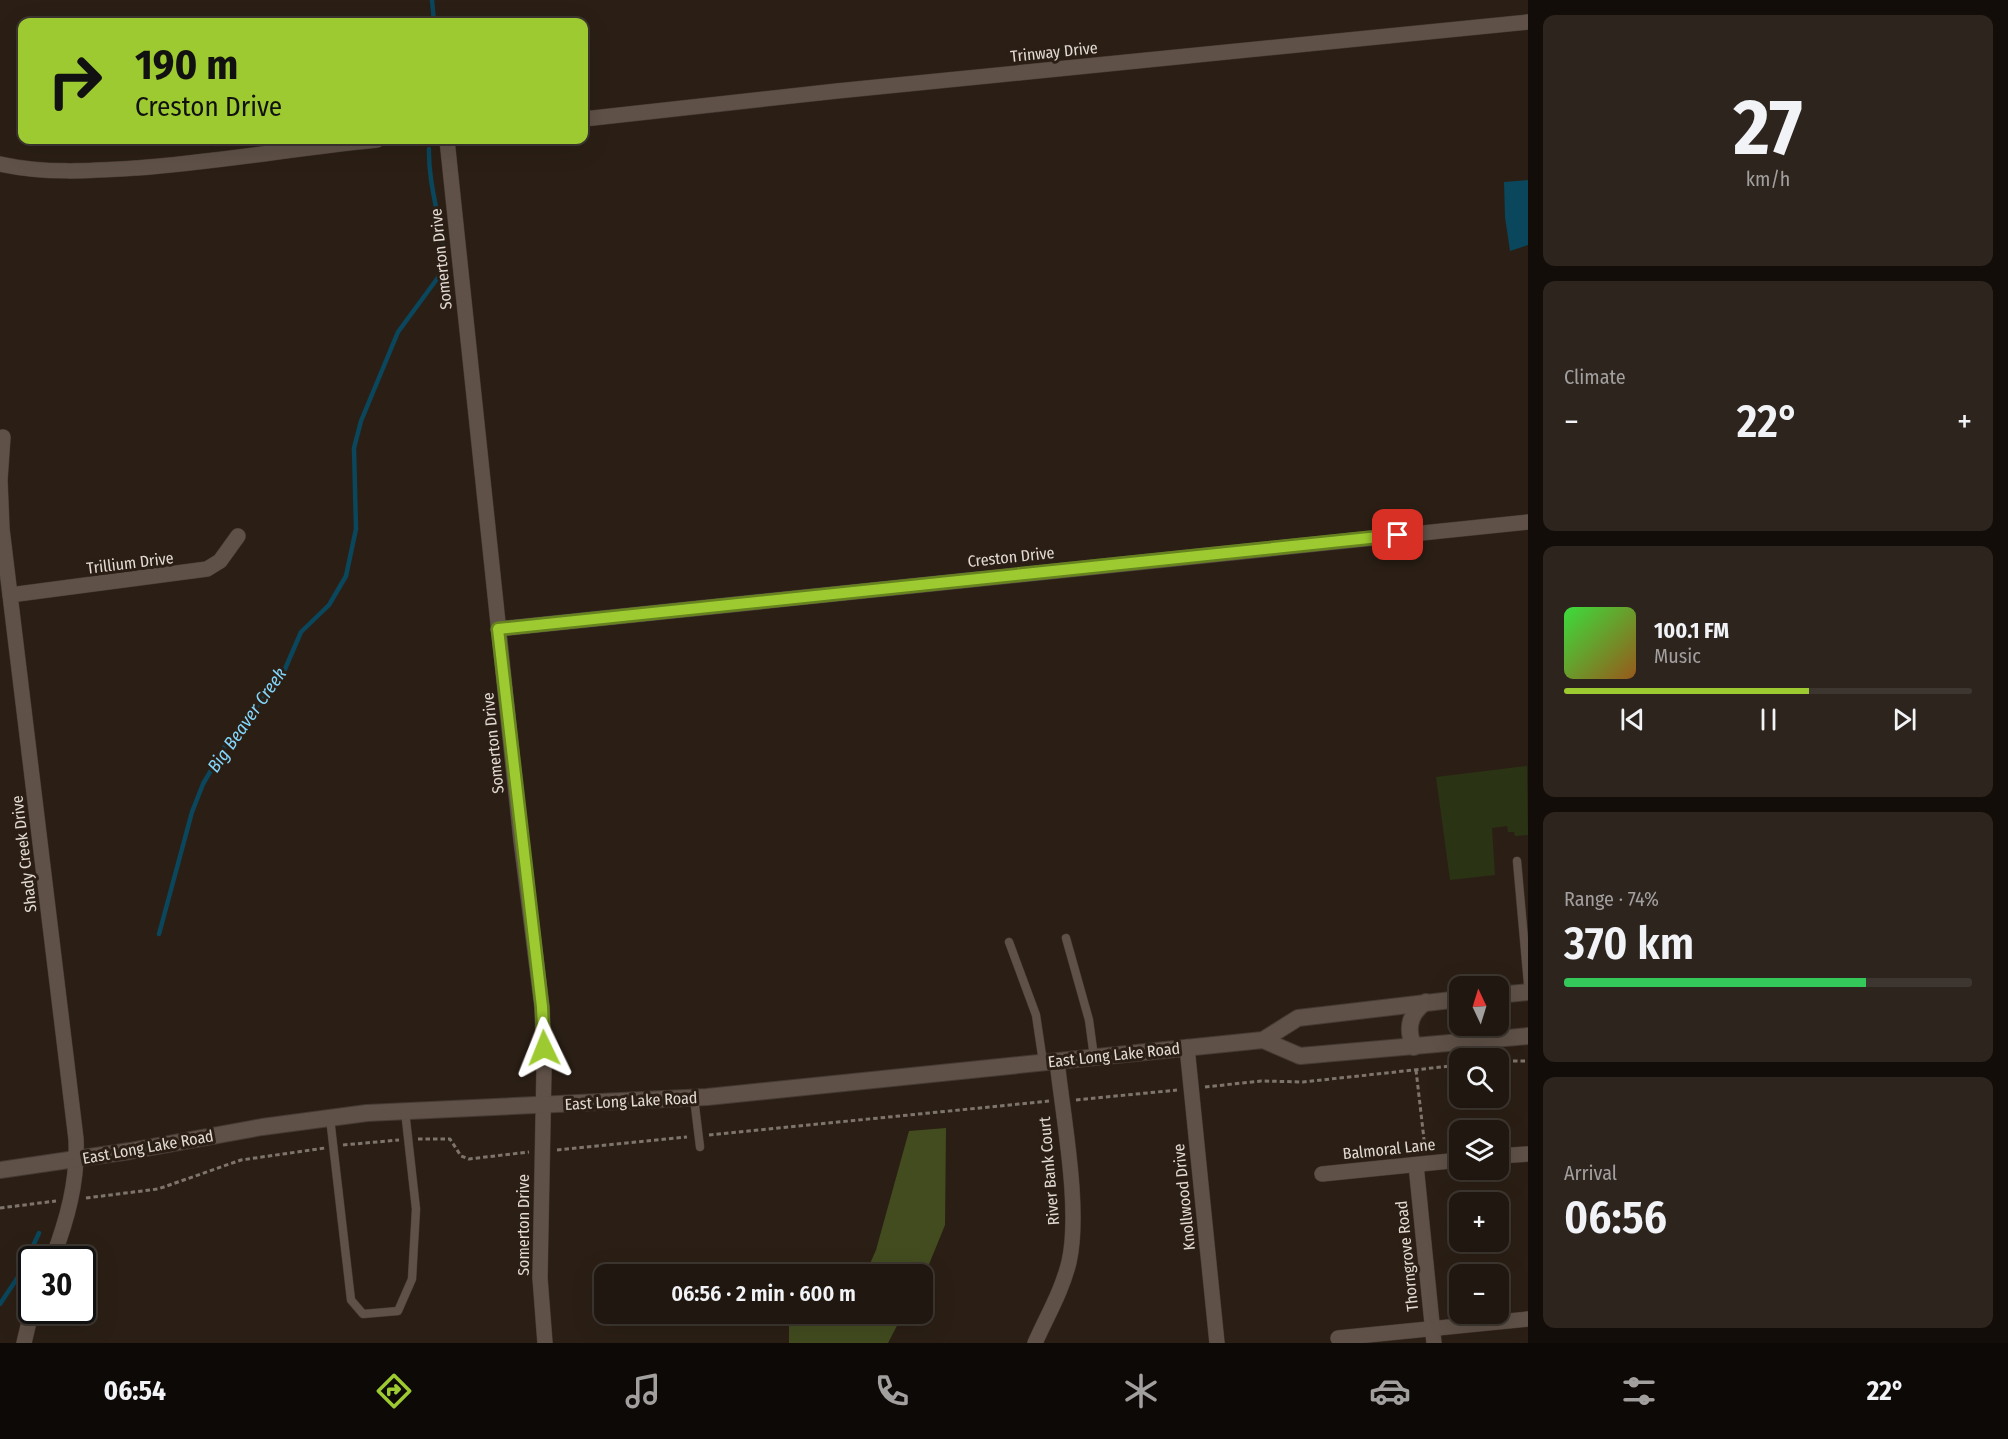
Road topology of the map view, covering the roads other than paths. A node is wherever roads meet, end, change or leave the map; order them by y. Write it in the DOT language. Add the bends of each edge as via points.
graph roads {
  1 [pos="1528,22"];
  2 [pos="588,119"];
  3 [pos="346,144"];
  4 [pos="447,144"];
  5 [pos="0,164"];
  6 [pos="3,437"];
  7 [pos="1528,522"];
  8 [pos="238,536"];
  9 [pos="10,595"];
  10 [pos="498,629"];
  11 [pos="1517,861"];
  12 [pos="1066,938"];
  13 [pos="1009,942"];
  14 [pos="1528,984"];
  15 [pos="1528,992"];
  16 [pos="1509,993"];
  17 [pos="1449,1000"];
  18 [pos="1426,1002"];
  19 [pos="1528,1036"];
  20 [pos="1263,1040"];
  21 [pos="1186,1047"];
  22 [pos="1414,1047"];
  23 [pos="1094,1057"];
  24 [pos="1050,1062"];
  25 [pos="694,1098"];
  26 [pos="543,1105"];
  27 [pos="405,1110"];
  28 [pos="330,1118"];
  29 [pos="700,1147"];
  30 [pos="1528,1154"];
  31 [pos="1509,1155"];
  32 [pos="77,1160"];
  33 [pos="1449,1161"];
  34 [pos="1421,1164"];
  35 [pos="0,1170"];
  36 [pos="1322,1174"];
  37 [pos="57,1246"];
  38 [pos="1528,1319"];
  39 [pos="28,1324"];
  40 [pos="1433,1335"];
  41 [pos="1338,1338"];
  42 [pos="24,1343"];
  43 [pos="545,1343"];
  44 [pos="1035,1343"];
  45 [pos="1217,1343"];
  1 -- 2 [label="street, Trinway Drive"];
  3 -- 5 [label="street" via="124,169 51,172"];
  4 -- 10 [label="street, Somerton Drive"];
  6 -- 9 [label="street, Shady Creek Drive" via="0,507"];
  7 -- 10 [label="street, Creston Drive"];
  8 -- 9 [label="street, Trillium Drive" via="220,561 207,569"];
  9 -- 32 [label="street, Shady Creek Drive"];
  10 -- 26 [label="street, Somerton Drive" via="542,1007"];
  11 -- 14 [label="lane"];
  12 -- 23 [label="lane" via="1089,1020"];
  13 -- 24 [label="lane"];
  15 -- 16 [label="main road"];
  17 -- 18 [label="main road, East Long Lake Road"];
  18 -- 20 [label="main road, East Long Lake Road" via="1298,1018"];
  18 -- 22 [label="main road" via="1411,1019"];
  19 -- 22 [label="main road, East Long Lake Road"];
  20 -- 21 [label="main road, East Long Lake Road"];
  20 -- 22 [label="main road, East Long Lake Road" via="1300,1056"];
  21 -- 23 [label="main road, East Long Lake Road"];
  21 -- 45 [label="street, Knollwood Drive"];
  23 -- 24 [label="main road, East Long Lake Road"];
  24 -- 25 [label="main road, East Long Lake Road"];
  24 -- 44 [label="street, River Bank Court" via="1073,1235 1065,1277"];
  25 -- 26 [label="main road, East Long Lake Road"];
  25 -- 29 [label="lane"];
  26 -- 27 [label="main road, East Long Lake Road"];
  26 -- 43 [label="street, Somerton Drive" via="540,1257"];
  27 -- 28 [label="main road, East Long Lake Road"];
  27 -- 28 [label="lane" via="416,1209 412,1279 398,1311 363,1314 351,1300"];
  28 -- 32 [label="main road, East Long Lake Road"];
  30 -- 31 [label="street"];
  32 -- 35 [label="main road, East Long Lake Road"];
  32 -- 37 [label="street, Shady Creek Drive" via="70,1208"];
  33 -- 34 [label="street, Balmoral Lane"];
  34 -- 36 [label="street, Balmoral Lane"];
  34 -- 40 [label="street, Thorngrove Road"];
  38 -- 40 [label="street"];
  39 -- 42 [label="street"];
  40 -- 41 [label="street"];
}
